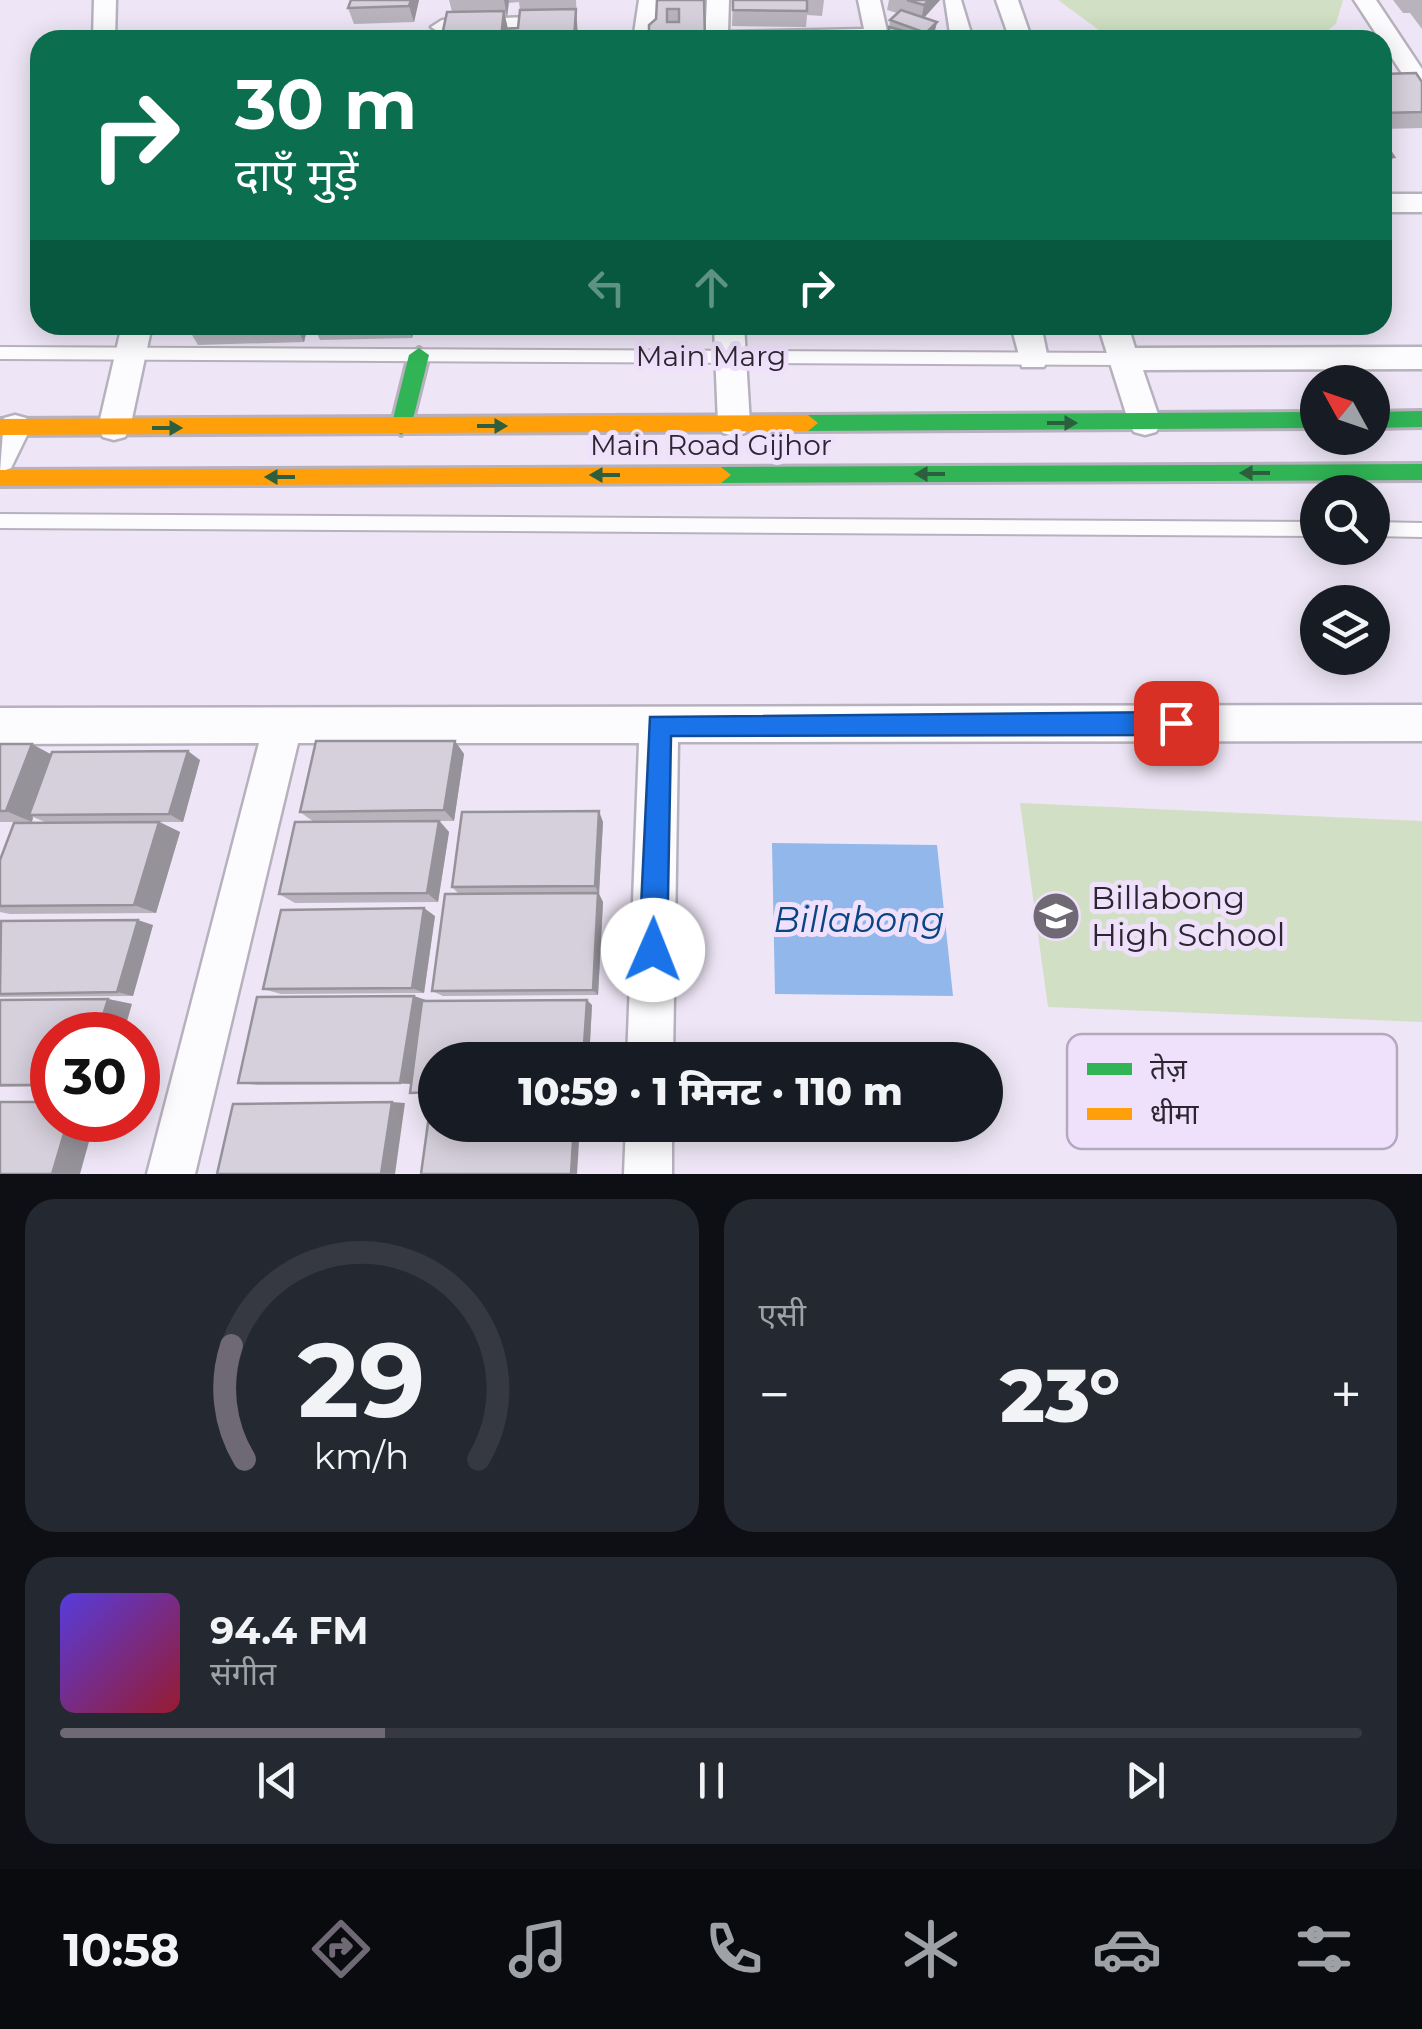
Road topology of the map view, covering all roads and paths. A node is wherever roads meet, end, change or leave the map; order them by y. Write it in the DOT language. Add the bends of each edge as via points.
graph roads {
  1 [pos="105,0"];
  2 [pos="448,0"];
  3 [pos="650,0"];
  4 [pos="718,0"];
  5 [pos="869,0"];
  6 [pos="1006,0"];
  7 [pos="1365,0"];
  8 [pos="952,4"];
  9 [pos="568,23"];
  10 [pos="104,30"];
  11 [pos="442,30"];
  12 [pos="479,30"];
  13 [pos="646,30"];
  14 [pos="716,30"];
  15 [pos="875,30"];
  16 [pos="959,30"];
  17 [pos="1017,30"];
  18 [pos="1385,30"];
  19 [pos="1392,40"];
  20 [pos="1392,82"];
  21 [pos="1421,82"];
  22 [pos="1422,203"];
  23 [pos="1392,204"];
  24 [pos="1028,335"];
  25 [pos="1118,335"];
  26 [pos="135,339"];
  27 [pos="729,340"];
  28 [pos="0,353"];
  29 [pos="418,355"];
  30 [pos="1422,358"];
  31 [pos="1033,359"];
  32 [pos="1126,359"];
  33 [pos="1422,419"];
  34 [pos="1300,420"];
  35 [pos="1390,420"];
  36 [pos="1145,422"];
  37 [pos="734,424"];
  38 [pos="400,426"];
  39 [pos="8,427"];
  40 [pos="114,428"];
  41 [pos="0,459"];
  42 [pos="1422,472"];
  43 [pos="0,478"];
  44 [pos="0,521"];
  45 [pos="1300,529"];
  46 [pos="1390,529"];
  47 [pos="1422,530"];
  48 [pos="284,725"];
  49 [pos="659,725"];
  50 [pos="0,726"];
  51 [pos="1420,728"];
  52 [pos="650,1042"];
  53 [pos="649,1142"];
  54 [pos="171,1174"];
  55 [pos="648,1174"];
  1 -- 10 [label="street"];
  2 -- 11 [label="street"];
  3 -- 13 [label="street"];
  4 -- 14 [label="street"];
  5 -- 15 [label="street"];
  6 -- 17 [label="street"];
  7 -- 18 [label="street"];
  8 -- 16 [label="street"];
  9 -- 12 [label="street"];
  19 -- 21 [label="street"];
  20 -- 21 [label="street"];
  22 -- 23 [label="street"];
  24 -- 31 [label="street"];
  25 -- 32 [label="street"];
  26 -- 28 [label="lane, Main Marg"];
  26 -- 29 [label="lane, Main Marg"];
  26 -- 40 [label="street"];
  27 -- 29 [label="lane, Main Marg"];
  27 -- 31 [label="lane, Main Marg"];
  27 -- 37 [label="street"];
  29 -- 38 [label="street"];
  30 -- 32 [label="street, Main Marg"];
  31 -- 32 [label="lane, Main Marg"];
  32 -- 36 [label="street"];
  33 -- 35 [label="street"];
  34 -- 36 [label="street, Main Road Gijhor"];
  37 -- 36 [label="street, Main Road Gijhor, one-way"];
  38 -- 37 [label="street, Main Road Gijhor, one-way"];
  40 -- 38 [label="street, Main Road Gijhor, one-way"];
  39 -- 40 [label="street, Main Road Gijhor"];
  39 -- 41 [label="street"];
  42 -- 43 [label="street, Main Road Gijhor, one-way"];
  44 -- 45 [label="lane"];
  46 -- 47 [label="lane"];
  48 -- 49 [label="street"];
  48 -- 50 [label="street"];
  48 -- 54 [label="street"];
  49 -- 51 [label="street"];
  49 -- 52 [label="street"];
  53 -- 55 [label="street"];
}
